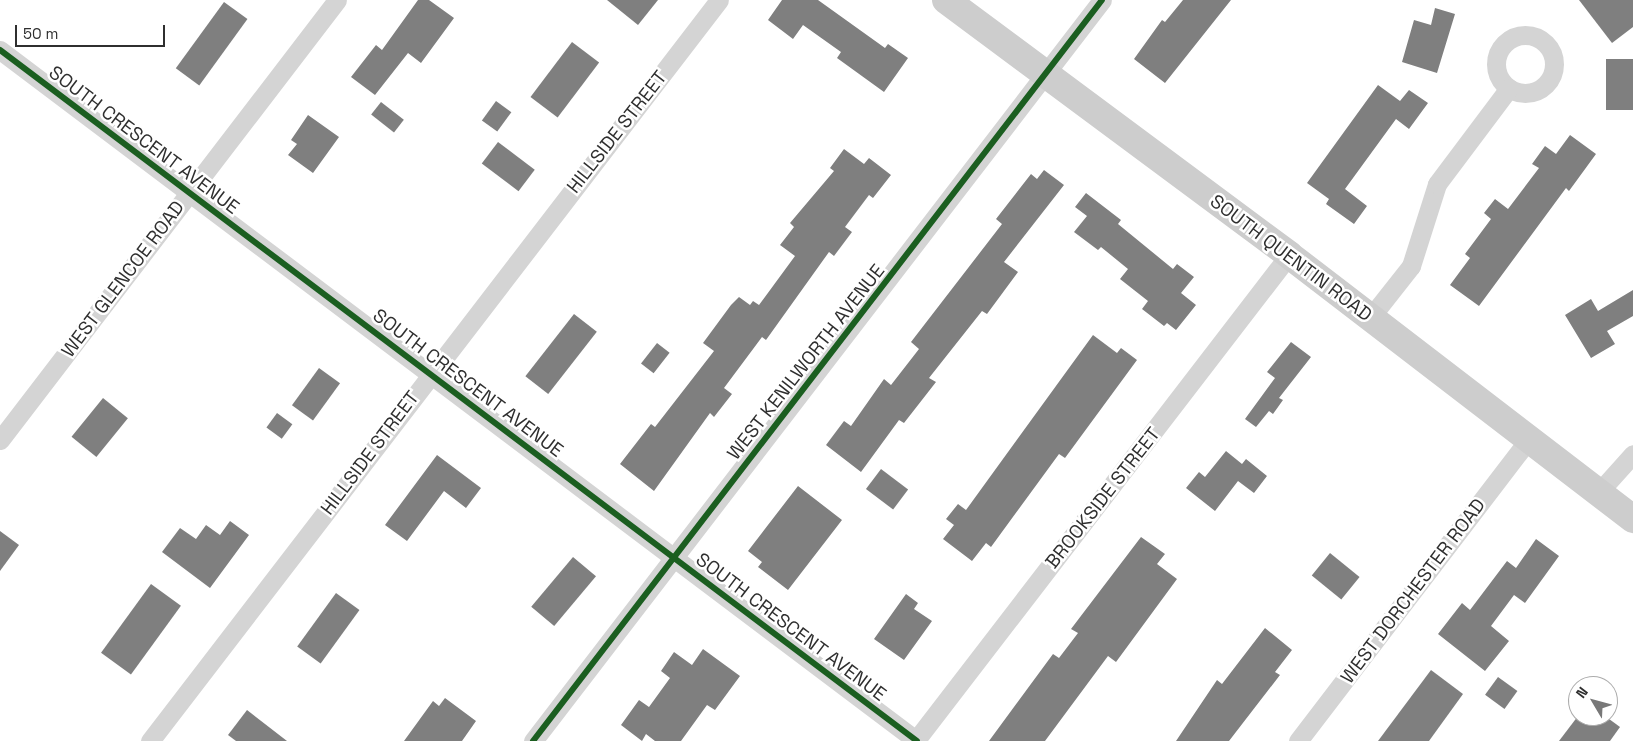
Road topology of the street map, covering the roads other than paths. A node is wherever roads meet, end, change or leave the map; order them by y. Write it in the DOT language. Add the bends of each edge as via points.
graph roads {
  1 [pos="337,0"];
  2 [pos="719,0"];
  3 [pos="946,0"];
  4 [pos="1102,0"];
  5 [pos="0,50"];
  6 [pos="1047,74"];
  7 [pos="1509,88"];
  8 [pos="188,194"];
  9 [pos="1289,256"];
  10 [pos="1370,318"];
  11 [pos="431,374"];
  12 [pos="0,440"];
  13 [pos="1528,440"];
  14 [pos="1633,454"];
  15 [pos="1598,493"];
  16 [pos="1633,519"];
  17 [pos="674,557"];
  18 [pos="150,741"];
  19 [pos="533,741"];
  20 [pos="916,741"];
  21 [pos="1298,741"];
  1 -- 8 [label="street, WEST GLENCOE ROAD"];
  2 -- 11 [label="street, HILLSIDE STREET"];
  3 -- 6 [label="main road, SOUTH QUENTIN ROAD"];
  4 -- 6 [label="street, WEST KENILWORTH AVENUE"];
  5 -- 8 [label="street, SOUTH CRESCENT AVENUE"];
  6 -- 9 [label="main road, SOUTH QUENTIN ROAD"];
  6 -- 17 [label="street, WEST KENILWORTH AVENUE"];
  7 -- 10 [label="street" via="1437,184 1411,266"];
  8 -- 11 [label="street, SOUTH CRESCENT AVENUE"];
  8 -- 12 [label="street, WEST GLENCOE ROAD"];
  9 -- 10 [label="main road, SOUTH QUENTIN ROAD"];
  9 -- 20 [label="street, BROOKSIDE STREET"];
  10 -- 13 [label="main road, SOUTH QUENTIN ROAD"];
  11 -- 17 [label="street, SOUTH CRESCENT AVENUE"];
  11 -- 18 [label="street, HILLSIDE STREET"];
  13 -- 15 [label="main road, SOUTH QUENTIN ROAD"];
  13 -- 21 [label="street, WEST DORCHESTER ROAD"];
  14 -- 15 [label="street"];
  15 -- 16 [label="main road, SOUTH QUENTIN ROAD"];
  17 -- 19 [label="street, WEST KENILWORTH AVENUE"];
  17 -- 20 [label="street, SOUTH CRESCENT AVENUE"];
}
